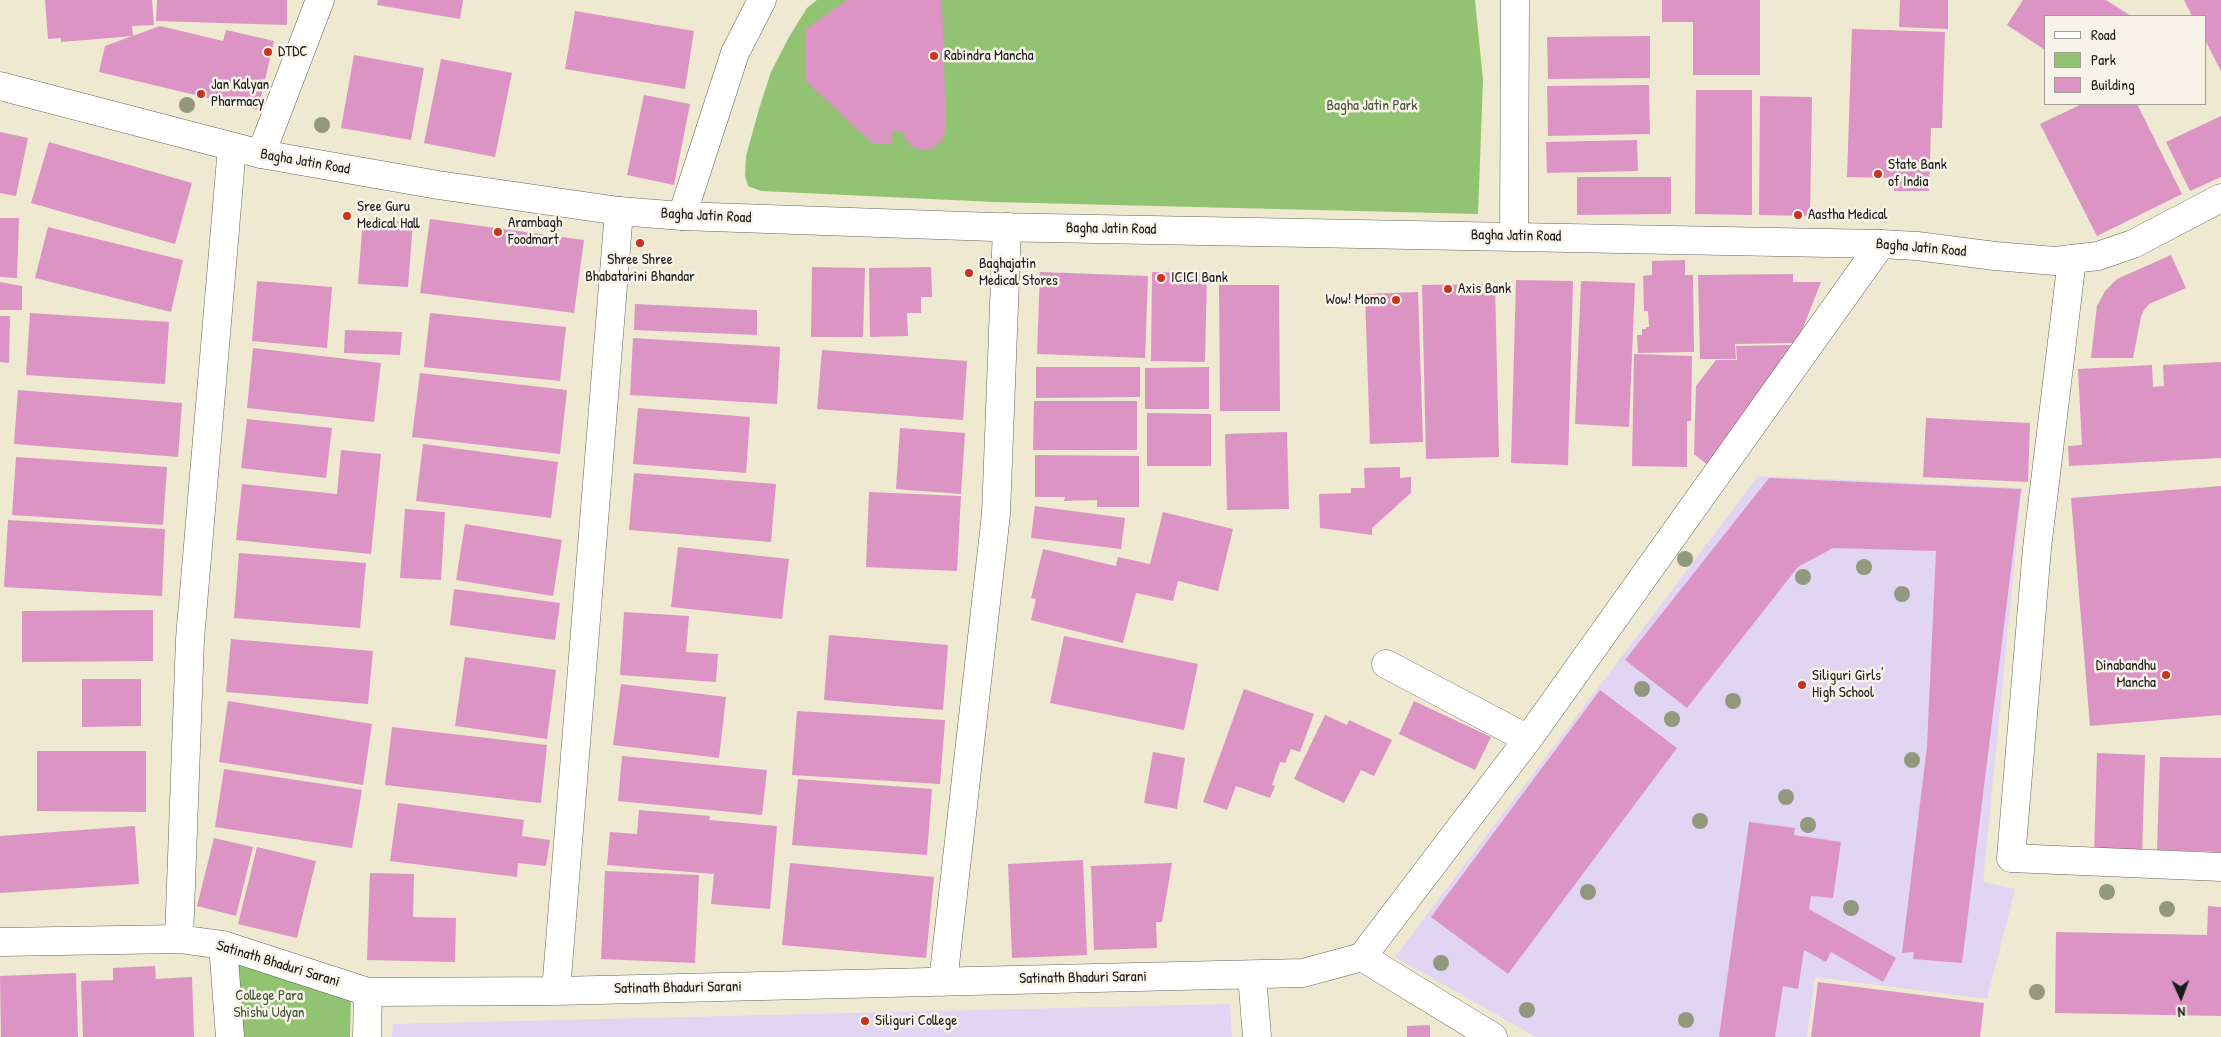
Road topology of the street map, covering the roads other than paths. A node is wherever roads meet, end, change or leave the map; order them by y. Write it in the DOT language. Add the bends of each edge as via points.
graph roads {
  1 [pos="320,0"];
  2 [pos="762,0"];
  3 [pos="1515,0"];
  4 [pos="0,86"];
  5 [pos="232,147"];
  6 [pos="262,154"];
  7 [pos="2221,198"];
  8 [pos="619,211"];
  9 [pos="682,216"];
  10 [pos="1006,227"];
  11 [pos="1514,236"];
  12 [pos="1881,244"];
  13 [pos="2072,260"];
  14 [pos="1386,664"];
  15 [pos="1528,739"];
  16 [pos="2221,867"];
  17 [pos="179,939"];
  18 [pos="0,942"];
  19 [pos="223,945"];
  20 [pos="1362,957"];
  21 [pos="1252,975"];
  22 [pos="943,982"];
  23 [pos="556,991"];
  24 [pos="368,992"];
  25 [pos="230,1037"];
  26 [pos="367,1037"];
  27 [pos="1257,1037"];
  28 [pos="1493,1037"];
  1 -- 6 [label="street"];
  2 -- 9 [label="street" via="735,53"];
  3 -- 11 [label="street"];
  4 -- 5 [label="street, Bagha Jatin Road"];
  5 -- 6 [label="street, Bagha Jatin Road"];
  5 -- 17 [label="street" via="190,639"];
  6 -- 8 [label="street, Bagha Jatin Road" via="438,185"];
  7 -- 13 [label="street, Bagha Jatin Road" via="2133,244 2098,256"];
  8 -- 9 [label="street, Bagha Jatin Road"];
  8 -- 23 [label="street"];
  9 -- 10 [label="street, Bagha Jatin Road"];
  10 -- 11 [label="street, Bagha Jatin Road"];
  10 -- 22 [label="street" via="996,514"];
  11 -- 12 [label="street, Bagha Jatin Road"];
  12 -- 13 [label="street, Bagha Jatin Road" via="2029,260"];
  12 -- 15 [label="street"];
  13 -- 16 [label="street" via="2037,548 2011,858"];
  14 -- 15 [label="street"];
  15 -- 20 [label="street"];
  17 -- 18 [label="street, Satinath Bhaduri Sarani"];
  17 -- 19 [label="street, Satinath Bhaduri Sarani"];
  19 -- 24 [label="street, Satinath Bhaduri Sarani"];
  19 -- 25 [label="street"];
  20 -- 21 [label="street, Satinath Bhaduri Sarani" via="1303,974"];
  20 -- 28 [label="street"];
  21 -- 22 [label="street, Satinath Bhaduri Sarani"];
  21 -- 27 [label="street"];
  22 -- 23 [label="street, Satinath Bhaduri Sarani"];
  23 -- 24 [label="street, Satinath Bhaduri Sarani"];
  24 -- 26 [label="street"];
}
